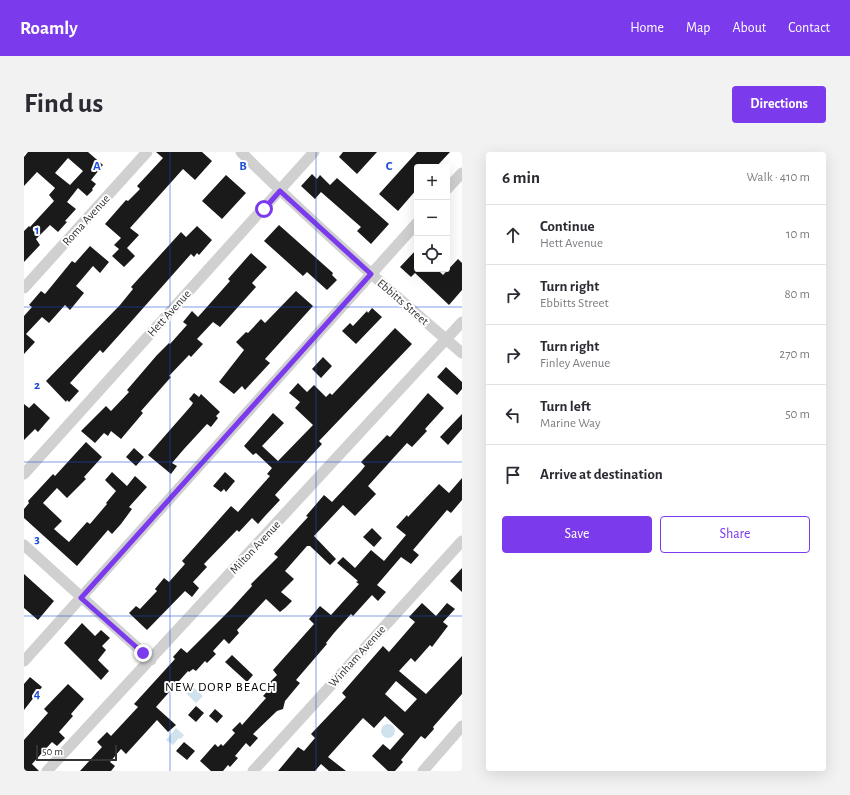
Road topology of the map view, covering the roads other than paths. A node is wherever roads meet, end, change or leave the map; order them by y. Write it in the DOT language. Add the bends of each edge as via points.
graph roads {
  1 [pos="147,152"];
  2 [pos="241,152"];
  3 [pos="314,152"];
  4 [pos="462,173"];
  5 [pos="450,187"];
  6 [pos="280,191"];
  7 [pos="414,226"];
  8 [pos="371,274"];
  9 [pos="24,288"];
  10 [pos="462,322"];
  11 [pos="446,339"];
  12 [pos="462,353"];
  13 [pos="24,474"];
  14 [pos="462,542"];
  15 [pos="24,545"];
  16 [pos="81,598"];
  17 [pos="151,660"];
  18 [pos="24,661"];
  19 [pos="462,726"];
  20 [pos="47,771"];
  21 [pos="253,771"];
  22 [pos="423,771"];
  1 -- 9 [label="street, Roma Avenue"];
  2 -- 6 [label="street, Ebbitts Street"];
  3 -- 6 [label="street, Hett Avenue"];
  4 -- 5 [label="street"];
  6 -- 8 [label="street, Ebbitts Street"];
  6 -- 13 [label="street, Hett Avenue"];
  7 -- 8 [label="street"];
  8 -- 11 [label="street, Ebbitts Street"];
  8 -- 16 [label="street"];
  10 -- 11 [label="street, Milton Avenue"];
  11 -- 12 [label="street, Ebbitts Street"];
  11 -- 17 [label="street, Milton Avenue"];
  14 -- 21 [label="street, Winham Avenue"];
  15 -- 16 [label="street"];
  16 -- 17 [label="street"];
  16 -- 18 [label="street"];
  17 -- 20 [label="street, Milton Avenue"];
  19 -- 22 [label="street"];
}
